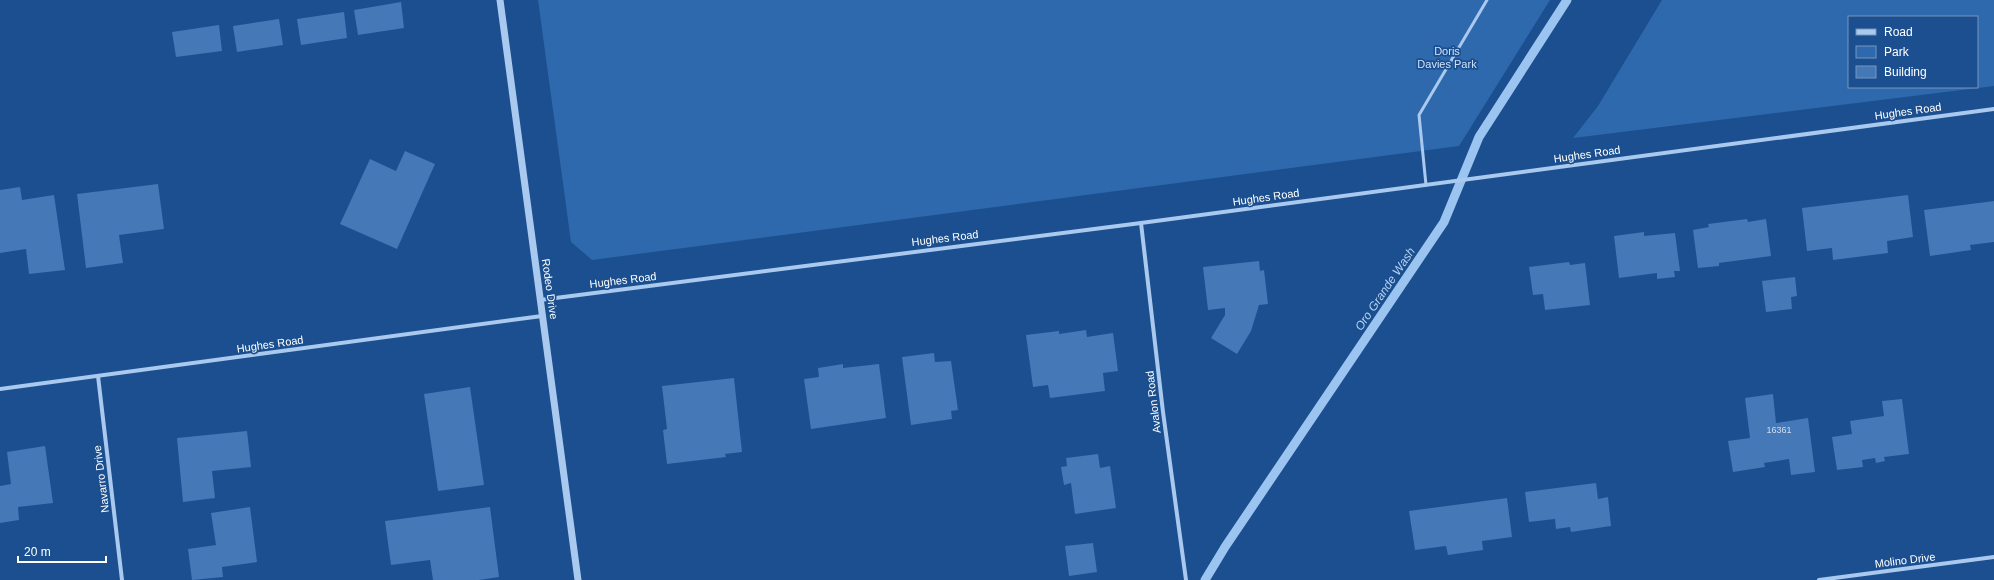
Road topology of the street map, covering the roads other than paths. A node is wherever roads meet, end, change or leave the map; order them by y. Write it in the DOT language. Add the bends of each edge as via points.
graph roads {
  1 [pos="500,0"];
  2 [pos="1488,0"];
  3 [pos="1994,108"];
  4 [pos="1426,185"];
  5 [pos="1141,223"];
  6 [pos="540,300"];
  7 [pos="542,316"];
  8 [pos="98,376"];
  9 [pos="0,389"];
  10 [pos="1994,557"];
  11 [pos="122,580"];
  12 [pos="578,580"];
  13 [pos="1186,580"];
  14 [pos="1819,580"];
  1 -- 6 [label="street, Rodeo Drive"];
  2 -- 4 [label="lane" via="1419,114"];
  3 -- 4 [label="street, Hughes Road"];
  4 -- 5 [label="street, Hughes Road"];
  5 -- 6 [label="street, Hughes Road"];
  5 -- 13 [label="street, Avalon Road"];
  6 -- 7 [label="street, Rodeo Drive"];
  7 -- 8 [label="street, Hughes Road"];
  7 -- 12 [label="street, Rodeo Drive"];
  8 -- 9 [label="street, Hughes Road"];
  8 -- 11 [label="street, Navarro Drive"];
  10 -- 14 [label="street, Molino Drive"];
}
